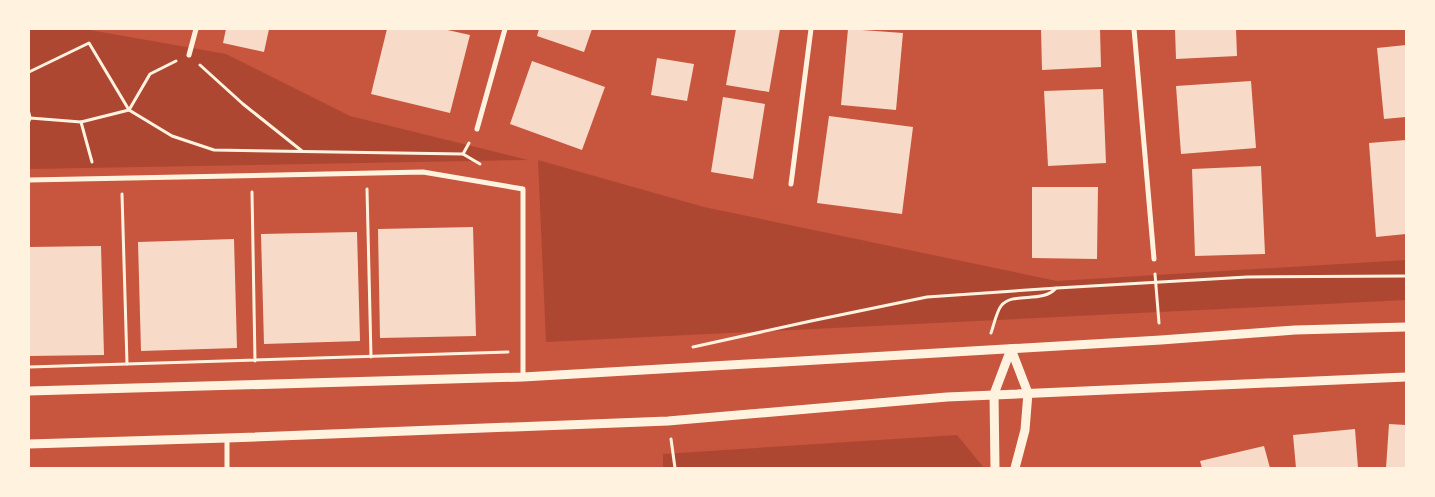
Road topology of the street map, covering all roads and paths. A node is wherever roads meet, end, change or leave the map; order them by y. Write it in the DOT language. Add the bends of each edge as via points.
graph roads {
  1 [pos="196,29"];
  2 [pos="505,29"];
  3 [pos="811,29"];
  4 [pos="1134,29"];
  5 [pos="189,55"];
  6 [pos="29,72"];
  7 [pos="130,110"];
  8 [pos="29,113"];
  9 [pos="30,119"];
  10 [pos="81,122"];
  11 [pos="477,129"];
  12 [pos="303,152"];
  13 [pos="367,174"];
  14 [pos="252,176"];
  15 [pos="97,179"];
  16 [pos="122,179"];
  17 [pos="29,180"];
  18 [pos="791,184"];
  19 [pos="1154,259"];
  20 [pos="1406,276"];
  21 [pos="1156,283"];
  22 [pos="1406,328"];
  23 [pos="1161,340"];
  24 [pos="685,348"];
  25 [pos="1011,349"];
  26 [pos="523,352"];
  27 [pos="370,357"];
  28 [pos="256,361"];
  29 [pos="127,364"];
  30 [pos="29,368"];
  31 [pos="523,377"];
  32 [pos="1406,377"];
  33 [pos="29,391"];
  34 [pos="1028,393"];
  35 [pos="994,394"];
  36 [pos="668,421"];
  37 [pos="227,438"];
  38 [pos="29,444"];
  39 [pos="227,468"];
  40 [pos="675,468"];
  41 [pos="995,468"];
  42 [pos="1015,468"];
  1 -- 5 [label="street"];
  2 -- 11 [label="street"];
  3 -- 18 [label="street"];
  4 -- 19 [label="street"];
  5 -- 7 [label="path" via="150,74"];
  5 -- 12 [label="path"];
  6 -- 7 [label="path" via="89,43"];
  7 -- 10 [label="path"];
  7 -- 12 [label="path" via="172,136 214,150"];
  8 -- 9 [label="path"];
  9 -- 10 [label="path"];
  10 -- 15 [label="path"];
  11 -- 12 [label="path" via="463,154"];
  13 -- 14 [label="street"];
  13 -- 26 [label="street" via="423,172 523,189"];
  13 -- 27 [label="path"];
  14 -- 16 [label="street"];
  14 -- 28 [label="path"];
  15 -- 16 [label="street"];
  15 -- 17 [label="street"];
  16 -- 29 [label="path"];
  19 -- 21 [label="path"];
  20 -- 21 [label="path" via="1247,276"];
  21 -- 23 [label="path"];
  21 -- 24 [label="path" via="927,297"];
  22 -- 23 [label="street" via="1295,330"];
  23 -- 25 [label="street"];
  25 -- 31 [label="street"];
  25 -- 34 [label="street"];
  25 -- 35 [label="street"];
  26 -- 27 [label="path"];
  26 -- 31 [label="street"];
  27 -- 28 [label="path"];
  28 -- 29 [label="path"];
  29 -- 30 [label="path"];
  31 -- 33 [label="street"];
  32 -- 34 [label="street"];
  34 -- 35 [label="street"];
  34 -- 42 [label="street" via="1025,430"];
  35 -- 36 [label="street"];
  35 -- 41 [label="street"];
  36 -- 37 [label="street"];
  36 -- 40 [label="path"];
  37 -- 38 [label="street"];
  37 -- 39 [label="street"];
}
